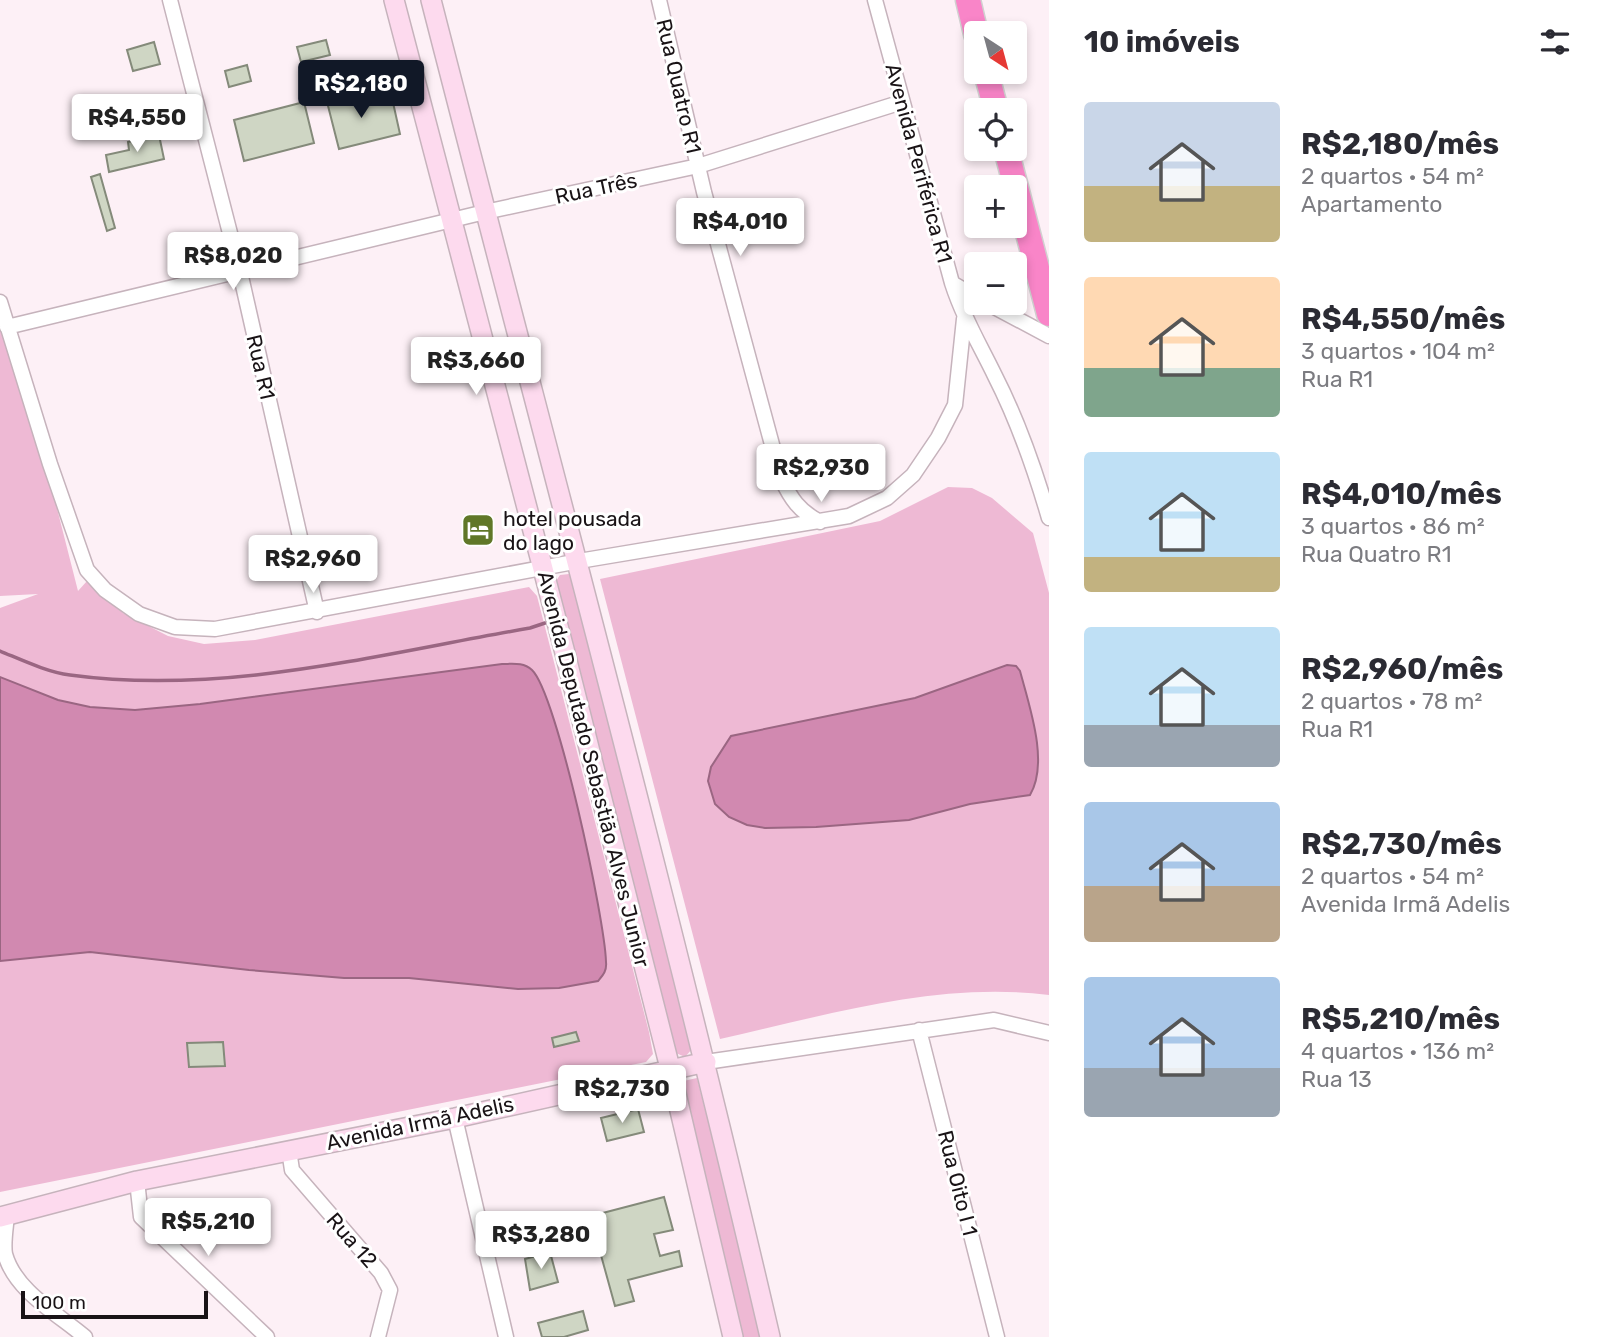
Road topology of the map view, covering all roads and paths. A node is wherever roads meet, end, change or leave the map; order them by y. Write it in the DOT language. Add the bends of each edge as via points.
graph roads {
  1 [pos="170,0"];
  2 [pos="394,0"];
  3 [pos="431,0"];
  4 [pos="659,0"];
  5 [pos="875,0"];
  6 [pos="968,0"];
  7 [pos="973,21"];
  8 [pos="902,102"];
  9 [pos="1009,161"];
  10 [pos="698,166"];
  11 [pos="485,212"];
  12 [pos="450,223"];
  13 [pos="240,272"];
  14 [pos="952,284"];
  15 [pos="964,290"];
  16 [pos="0,302"];
  17 [pos="1049,314"];
  18 [pos="1010,315"];
  19 [pos="964,319"];
  20 [pos="7,327"];
  21 [pos="1049,336"];
  22 [pos="1049,518"];
  23 [pos="820,522"];
  24 [pos="579,561"];
  25 [pos="543,568"];
  26 [pos="317,612"];
  27 [pos="919,1030"];
  28 [pos="1049,1033"];
  29 [pos="706,1062"];
  30 [pos="670,1068"];
  31 [pos="455,1118"];
  32 [pos="289,1150"];
  33 [pos="137,1181"];
  34 [pos="4,1216"];
  35 [pos="85,1337"];
  36 [pos="267,1337"];
  37 [pos="378,1337"];
  38 [pos="506,1337"];
  39 [pos="733,1337"];
  40 [pos="769,1337"];
  41 [pos="997,1337"];
  1 -- 13 [label="street, Rua R1"];
  2 -- 12 [label="street, Avenida Deputado Sebastião Alves Junior"];
  3 -- 11 [label="street, Avenida Deputado Sebastião Alves Junior"];
  4 -- 10 [label="street, Rua Quatro R1"];
  5 -- 8 [label="street, Avenida Periférica R1"];
  6 -- 7 [label="highway"];
  8 -- 10 [label="street, Rua Três"];
  8 -- 14 [label="street, Avenida Periférica R1"];
  9 -- 17 [label="highway"];
  10 -- 11 [label="street, Rua Três"];
  10 -- 23 [label="street, Rua Quatro R1" via="781,478 791,500"];
  11 -- 12 [label="street, Rua Três"];
  11 -- 24 [label="street, Avenida Deputado Sebastião Alves Junior"];
  12 -- 13 [label="street, Rua Três"];
  12 -- 25 [label="street, Avenida Deputado Sebastião Alves Junior"];
  13 -- 20 [label="street, Rua Três"];
  13 -- 26 [label="street, Rua R1"];
  14 -- 15 [label="street"];
  14 -- 19 [label="street, Avenida Periférica R1"];
  16 -- 20 [label="street"];
  18 -- 21 [label="street"];
  19 -- 22 [label="street, Avenida Periférica R1" via="996,378"];
  19 -- 23 [label="street" via="955,405 914,475 887,498 849,516"];
  20 -- 26 [label="street" via="82,558 105,590 139,614 175,627 215,629"];
  23 -- 24 [label="street"];
  24 -- 25 [label="street"];
  24 -- 29 [label="street, Avenida Deputado Sebastião Alves Junior"];
  25 -- 26 [label="street"];
  25 -- 30 [label="street, Avenida Deputado Sebastião Alves Junior"];
  27 -- 28 [label="street, Avenida Irmã Adelis" via="994,1020"];
  27 -- 29 [label="street, Avenida Irmã Adelis"];
  27 -- 41 [label="street, Rua Oito I 1"];
  29 -- 30 [label="street, Avenida Irmã Adelis"];
  29 -- 40 [label="street, Avenida Deputado Sebastião Alves Junior"];
  30 -- 31 [label="street, Avenida Irmã Adelis"];
  30 -- 39 [label="street, Avenida Deputado Sebastião Alves Junior"];
  31 -- 32 [label="street, Avenida Irmã Adelis"];
  31 -- 38 [label="street"];
  32 -- 33 [label="street, Avenida Irmã Adelis"];
  32 -- 37 [label="street, Rua 12" via="292,1170 381,1273 390,1290"];
  33 -- 34 [label="street, Avenida Irmã Adelis"];
  33 -- 36 [label="street" via="141,1217"];
  34 -- 35 [label="street" via="5,1253 15,1276"];
}
